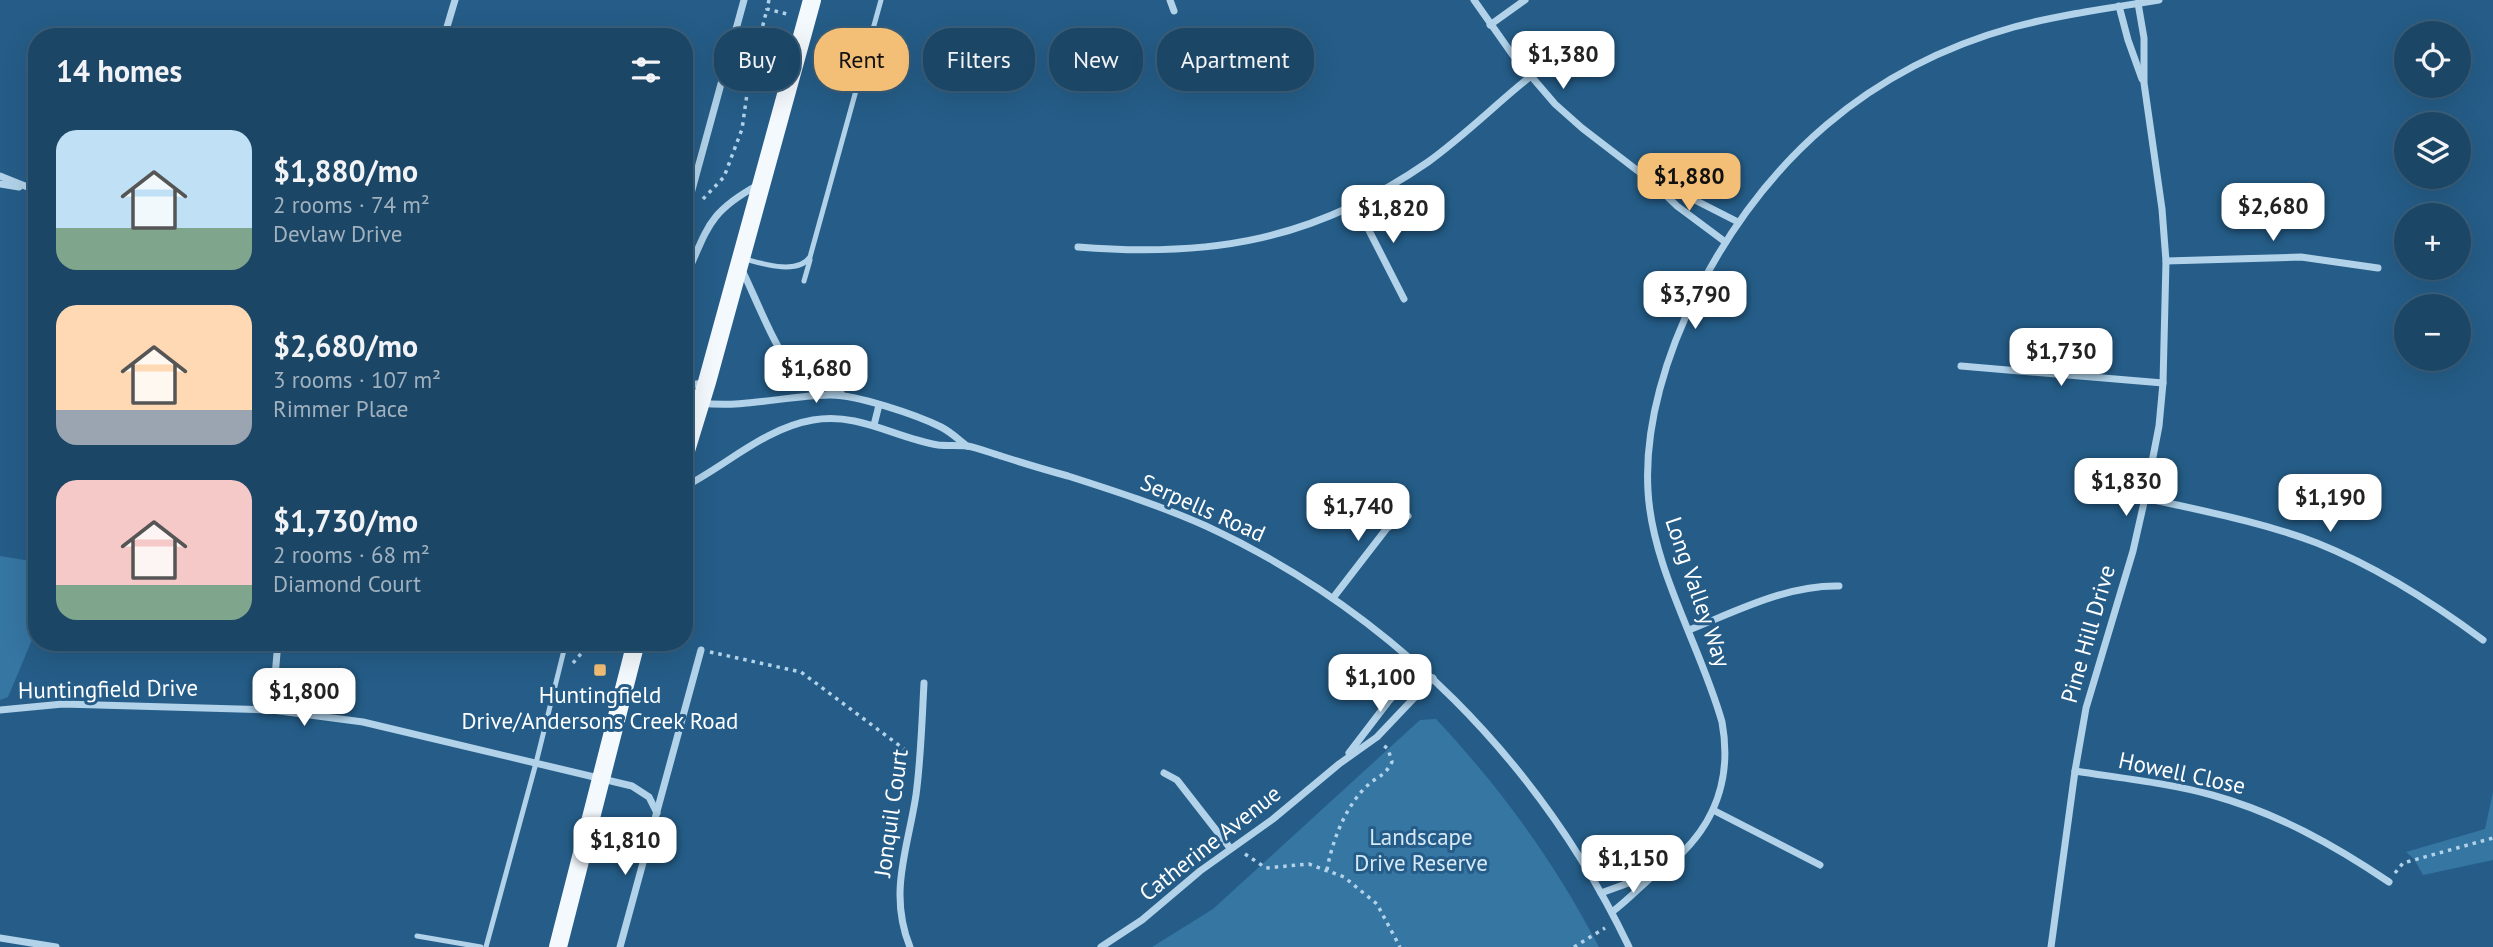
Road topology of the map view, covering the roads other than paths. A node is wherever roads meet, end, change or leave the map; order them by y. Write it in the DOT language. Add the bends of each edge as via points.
graph roads {
  1 [pos="455,0"];
  2 [pos="744,0"];
  3 [pos="812,0"];
  4 [pos="881,0"];
  5 [pos="1170,0"];
  6 [pos="1474,0"];
  7 [pos="1525,0"];
  8 [pos="2091,0"];
  9 [pos="2160,0"];
  10 [pos="2138,4"];
  11 [pos="2119,6"];
  12 [pos="2092,10"];
  13 [pos="1174,11"];
  14 [pos="1490,24"];
  15 [pos="447,28"];
  16 [pos="1531,76"];
  17 [pos="2144,83"];
  18 [pos="0,176"];
  19 [pos="1651,181"];
  20 [pos="762,183"];
  21 [pos="0,184"];
  22 [pos="28,187"];
  23 [pos="693,187"];
  24 [pos="28,189"];
  25 [pos="1356,205"];
  26 [pos="1738,222"];
  27 [pos="1724,242"];
  28 [pos="1078,247"];
  29 [pos="812,254"];
  30 [pos="740,260"];
  31 [pos="693,261"];
  32 [pos="2166,261"];
  33 [pos="2378,268"];
  34 [pos="804,281"];
  35 [pos="1404,299"];
  36 [pos="1961,366"];
  37 [pos="707,383"];
  38 [pos="2164,383"];
  39 [pos="693,385"];
  40 [pos="857,398"];
  41 [pos="701,403"];
  42 [pos="879,405"];
  43 [pos="874,425"];
  44 [pos="693,428"];
  45 [pos="968,446"];
  46 [pos="693,482"];
  47 [pos="2145,498"];
  48 [pos="1408,516"];
  49 [pos="1839,586"];
  50 [pos="1333,598"];
  51 [pos="1689,631"];
  52 [pos="2483,640"];
  53 [pos="701,650"];
  54 [pos="277,651"];
  55 [pos="564,651"];
  56 [pos="634,651"];
  57 [pos="1419,666"];
  58 [pos="1433,678"];
  59 [pos="924,683"];
  60 [pos="0,710"];
  61 [pos="272,710"];
  62 [pos="537,763"];
  63 [pos="1339,764"];
  64 [pos="2075,771"];
  65 [pos="1164,773"];
  66 [pos="602,780"];
  67 [pos="1713,810"];
  68 [pos="657,813"];
  69 [pos="1232,847"];
  70 [pos="1820,865"];
  71 [pos="1657,872"];
  72 [pos="2389,882"];
  73 [pos="1601,893"];
  74 [pos="1612,912"];
  75 [pos="417,936"];
  76 [pos="0,937"];
  77 [pos="56,947"];
  78 [pos="483,947"];
  79 [pos="558,947"];
  80 [pos="620,947"];
  81 [pos="910,947"];
  82 [pos="1101,947"];
  83 [pos="1629,947"];
  84 [pos="2051,947"];
  1 -- 15 [label="street"];
  2 -- 23 [label="street"];
  3 -- 20 [label="main road"];
  4 -- 29 [label="lane"];
  5 -- 13 [label="street"];
  6 -- 14 [label="street"];
  7 -- 14 [label="street"];
  8 -- 12 [label="street"];
  9 -- 10 [label="street, Long Valley Way"];
  10 -- 11 [label="street, Long Valley Way"];
  10 -- 17 [label="street, Pine Hill Drive"];
  11 -- 12 [label="street, Long Valley Way"];
  11 -- 17 [label="street, Pine Hill Drive"];
  12 -- 26 [label="street, Long Valley Way" via="2012,28 1893,78 1825,125 1794,153"];
  14 -- 16 [label="street"];
  16 -- 19 [label="street" via="1582,128"];
  16 -- 25 [label="street" via="1430,160"];
  17 -- 32 [label="street, Pine Hill Drive"];
  18 -- 22 [label="street"];
  19 -- 26 [label="street"];
  19 -- 27 [label="street"];
  20 -- 30 [label="main road"];
  20 -- 31 [label="street" via="716,215"];
  21 -- 24 [label="street"];
  25 -- 28 [label="street" via="1301,227 1220,247 1147,252"];
  25 -- 35 [label="street"];
  26 -- 27 [label="street, Long Valley Way"];
  27 -- 51 [label="street, Long Valley Way" via="1678,335 1650,440 1647,492 1651,517"];
  29 -- 30 [label="lane" via="797,267"];
  29 -- 34 [label="lane"];
  30 -- 37 [label="main road"];
  30 -- 40 [label="street, Serpells Road" via="792,368 809,381"];
  32 -- 33 [label="street" via="2301,257"];
  32 -- 38 [label="street, Pine Hill Drive"];
  36 -- 38 [label="street"];
  37 -- 39 [label="street"];
  37 -- 41 [label="main road"];
  38 -- 47 [label="street, Pine Hill Drive"];
  40 -- 41 [label="street, Serpells Road" via="830,395 737,405"];
  40 -- 42 [label="street, Serpells Road"];
  41 -- 44 [label="main road"];
  42 -- 43 [label="street"];
  42 -- 45 [label="street, Serpells Road" via="942,427"];
  43 -- 45 [label="street, Serpells Road" via="938,445"];
  43 -- 46 [label="street, Serpells Road" via="831,418 789,426"];
  45 -- 50 [label="street, Serpells Road" via="1173,512 1240,544"];
  47 -- 52 [label="street" via="2316,543 2423,597"];
  47 -- 64 [label="street, Pine Hill Drive" via="2094,676"];
  48 -- 50 [label="street" via="1387,528"];
  49 -- 51 [label="street" via="1786,593"];
  50 -- 57 [label="street, Serpells Road"];
  51 -- 67 [label="street, Long Valley Way" via="1724,736 1725,767"];
  53 -- 68 [label="street"];
  54 -- 61 [label="street"];
  55 -- 62 [label="lane"];
  56 -- 66 [label="main road"];
  57 -- 58 [label="street, Serpells Road"];
  57 -- 63 [label="street, Catherine Avenue"];
  58 -- 63 [label="street, Catherine Avenue" via="1377,737"];
  58 -- 73 [label="street, Serpells Road" via="1530,785"];
  59 -- 81 [label="street, Jonquil Court" via="916,794 898,882"];
  60 -- 61 [label="street, Huntingfield Drive" via="63,704"];
  61 -- 62 [label="street, Huntingfield Drive" via="363,722"];
  62 -- 66 [label="street, Huntingfield Drive"];
  62 -- 78 [label="lane"];
  63 -- 69 [label="street, Catherine Avenue"];
  64 -- 72 [label="street, Howell Close" via="2181,788 2243,805 2314,835"];
  64 -- 84 [label="street, Pine Hill Drive"];
  65 -- 69 [label="street" via="1177,780"];
  66 -- 68 [label="street, Huntingfield Drive" via="641,790"];
  66 -- 79 [label="main road"];
  67 -- 70 [label="street"];
  67 -- 71 [label="street, Long Valley Way" via="1696,838"];
  68 -- 80 [label="street"];
  69 -- 82 [label="street, Catherine Avenue"];
  71 -- 73 [label="street, Long Valley Way"];
  71 -- 74 [label="street, Long Valley Way"];
  73 -- 74 [label="street, Serpells Road"];
  74 -- 83 [label="street, Serpells Road"];
  75 -- 78 [label="lane"];
  76 -- 77 [label="street"];
}
